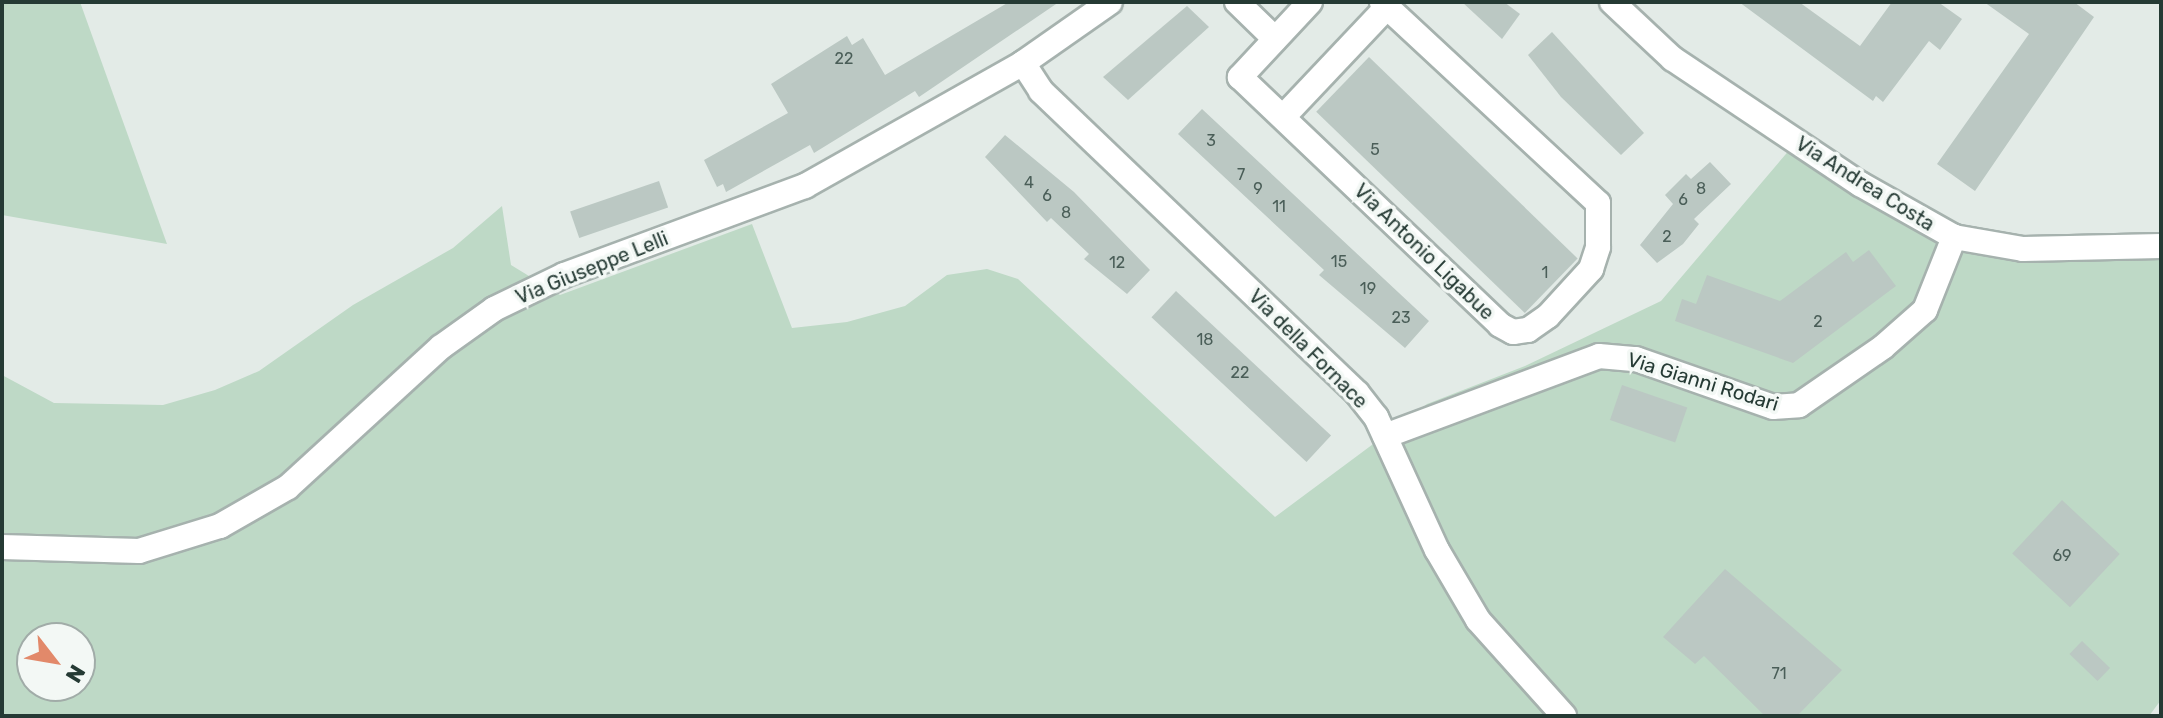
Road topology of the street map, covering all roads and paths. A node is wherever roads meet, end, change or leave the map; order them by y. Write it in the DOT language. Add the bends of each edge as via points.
graph roads {
  1 [pos="1110,2"];
  2 [pos="1237,2"];
  3 [pos="1310,2"];
  4 [pos="1612,2"];
  5 [pos="1384,4"];
  6 [pos="1275,39"];
  7 [pos="1023,63"];
  8 [pos="1284,116"];
  9 [pos="1954,237"];
  10 [pos="2161,246"];
  11 [pos="1385,436"];
  12 [pos="2,547"];
  13 [pos="1564,716"];
  1 -- 7 [label="street, Via Giuseppe Lelli"];
  2 -- 6 [label="street"];
  3 -- 6 [label="street, Via Antonio Ligabue"];
  4 -- 9 [label="street, Via Andrea Costa" via="1673,59 1860,184"];
  5 -- 8 [label="street, Via Antonio Ligabue"];
  5 -- 8 [label="street, Via Antonio Ligabue" via="1598,203 1598,247 1591,269 1548,316 1528,330 1513,332"];
  6 -- 8 [label="street, Via Antonio Ligabue" via="1240,77"];
  7 -- 11 [label="street, Via della Fornace" via="1041,91 1357,393"];
  7 -- 12 [label="street, Via Giuseppe Lelli" via="805,186 564,275 494,309 441,347 288,487 220,526 139,551"];
  9 -- 10 [label="street, Via Andrea Costa" via="2023,249"];
  9 -- 11 [label="street, Via Gianni Rodari" via="1925,310 1883,347 1799,405 1773,407 1636,359 1599,356"];
  11 -- 13 [label="street, Via della Fornace" via="1437,550 1478,620"];
}
